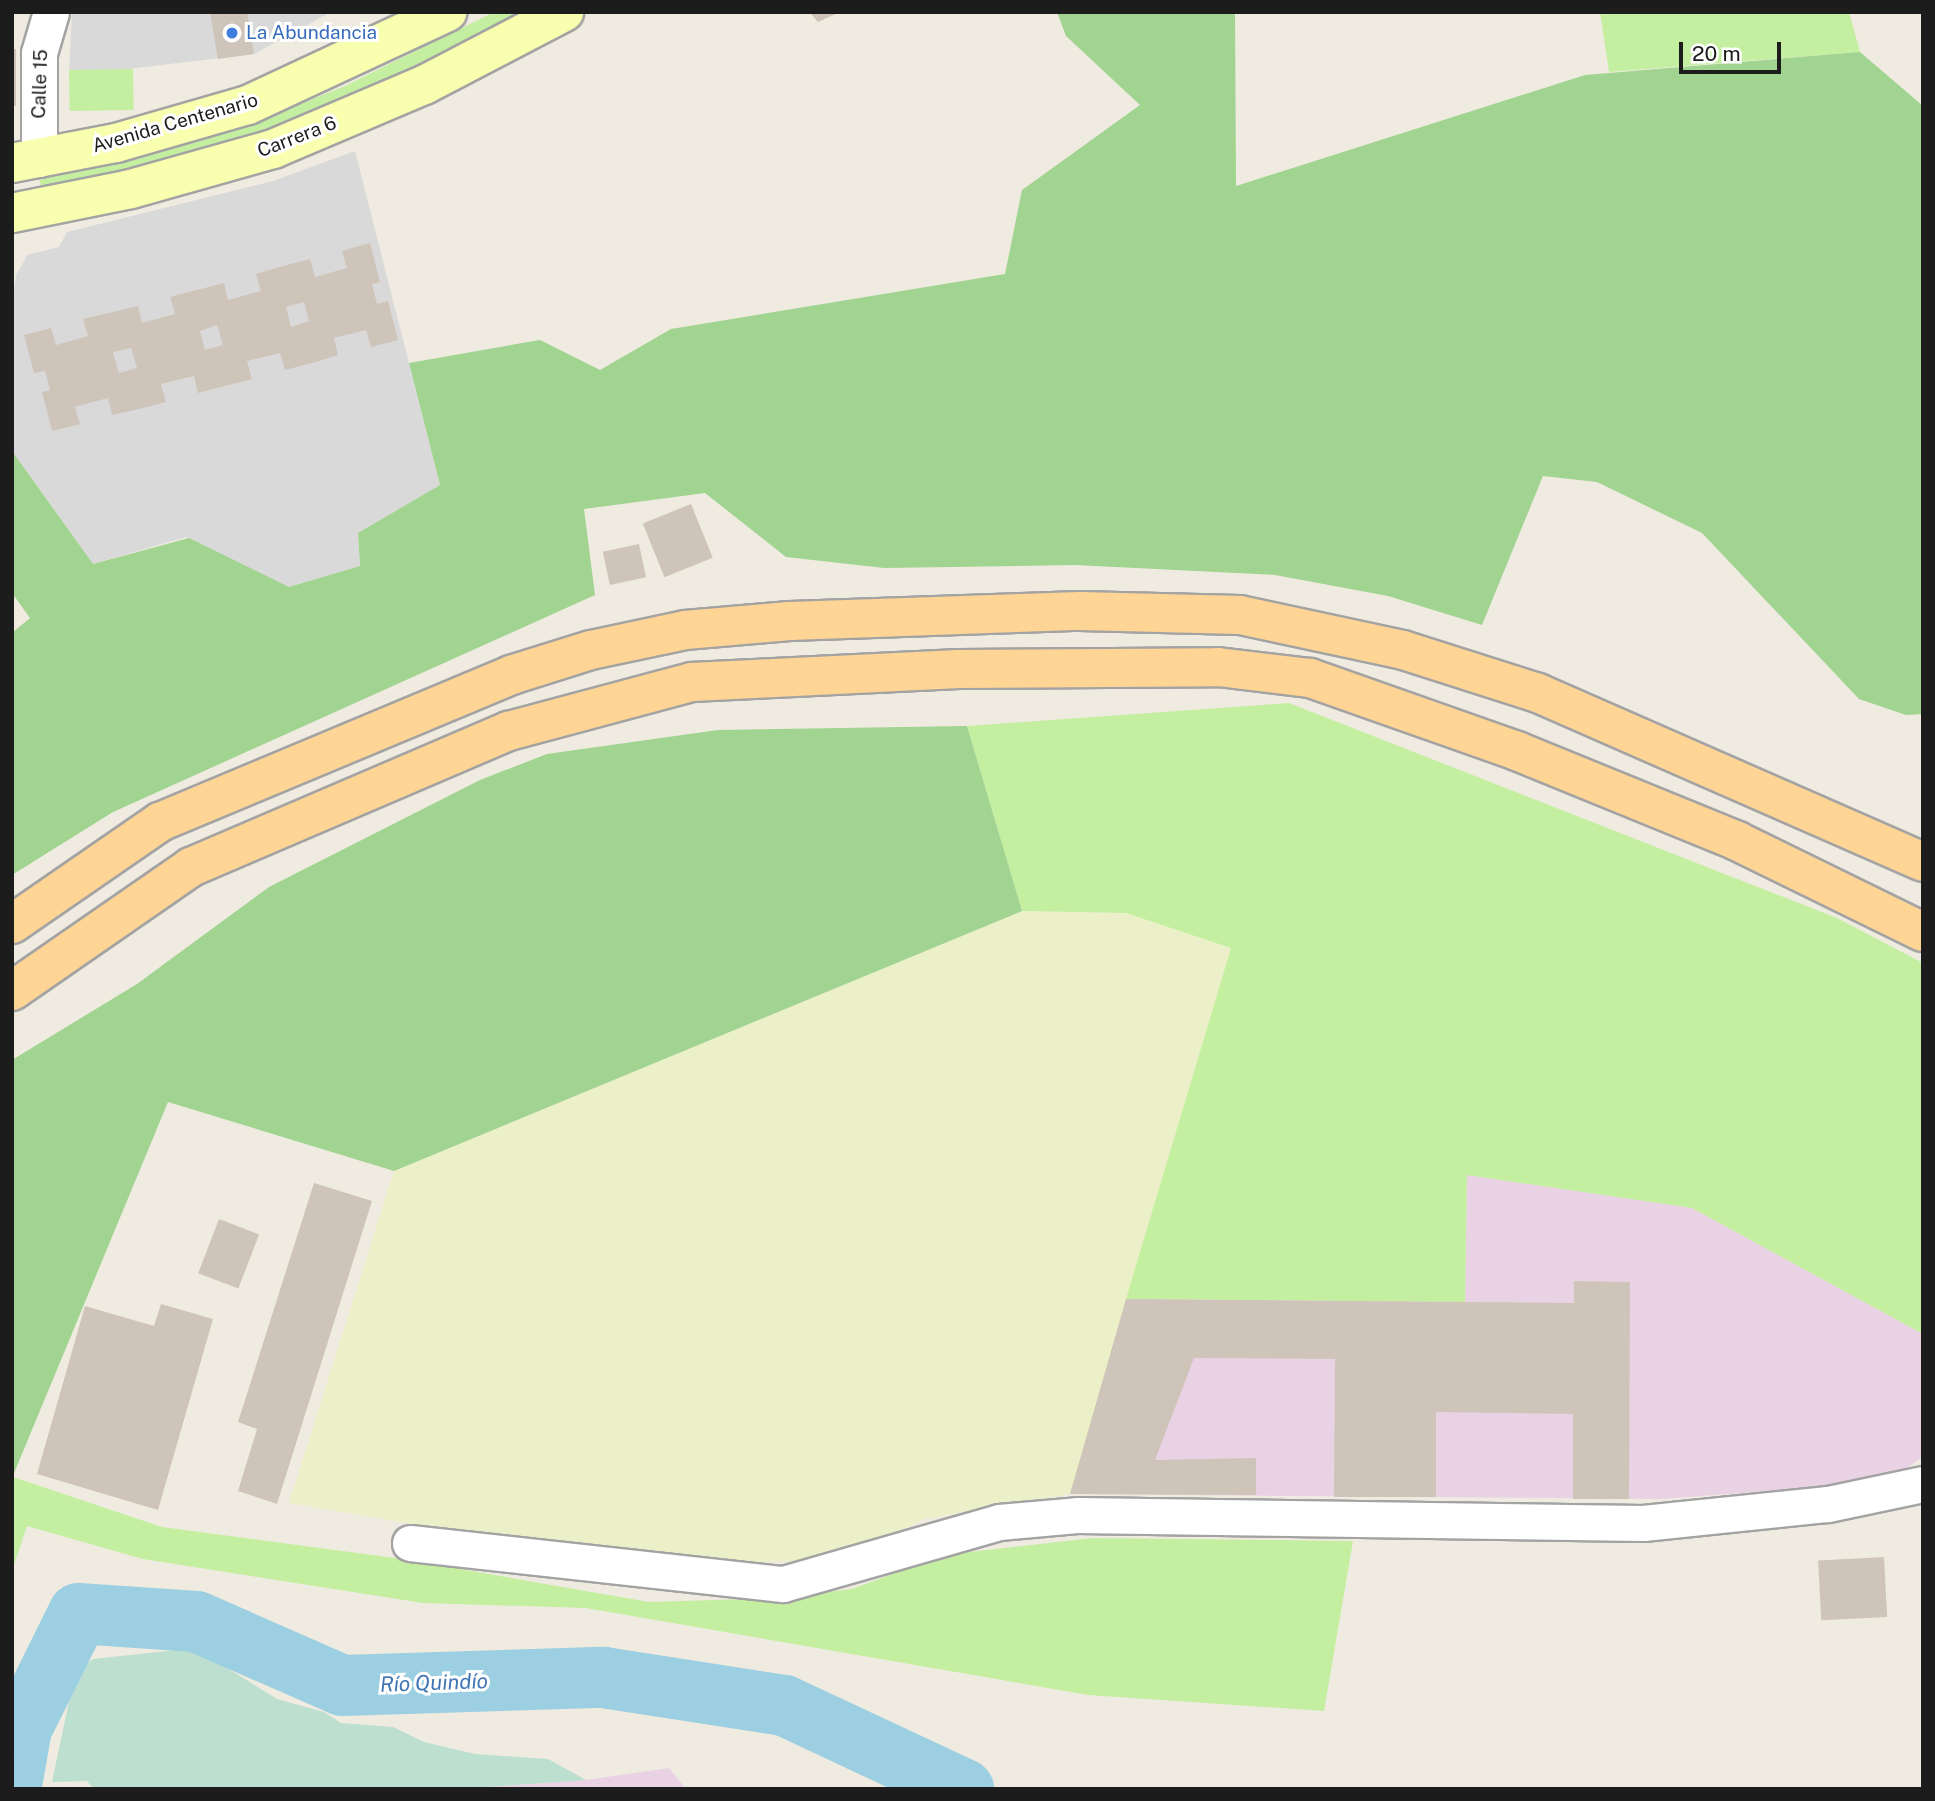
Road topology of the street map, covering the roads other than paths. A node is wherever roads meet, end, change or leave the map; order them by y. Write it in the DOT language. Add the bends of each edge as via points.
graph roads {
  1 [pos="51,12"];
  2 [pos="447,12"];
  3 [pos="564,12"];
  4 [pos="408,22"];
  5 [pos="26,161"];
  6 [pos="12,213"];
  7 [pos="1923,862"];
  8 [pos="12,924"];
  9 [pos="1923,932"];
  10 [pos="12,991"];
  11 [pos="1923,1484"];
  12 [pos="410,1544"];
  1 -- 5 [label="street, Calle 15" via="39,52"];
  2 -- 4 [label="main road, Avenida Centenario"];
  3 -- 6 [label="main road, Carrera 6" via="424,85 273,149 131,189"];
  4 -- 5 [label="main road, Avenida Centenario" via="248,105"];
  7 -- 8 [label="main road" via="1538,693 1403,650 1240,615 1080,611 790,621 685,630 591,650 511,675 160,822"];
  9 -- 10 [label="main road" via="1737,841 1517,751 1310,678 1218,667 959,669 692,682 509,731 191,867"];
  11 -- 12 [label="street" via="1828,1504 1643,1522 1077,1515 999,1522 783,1584"];
}
